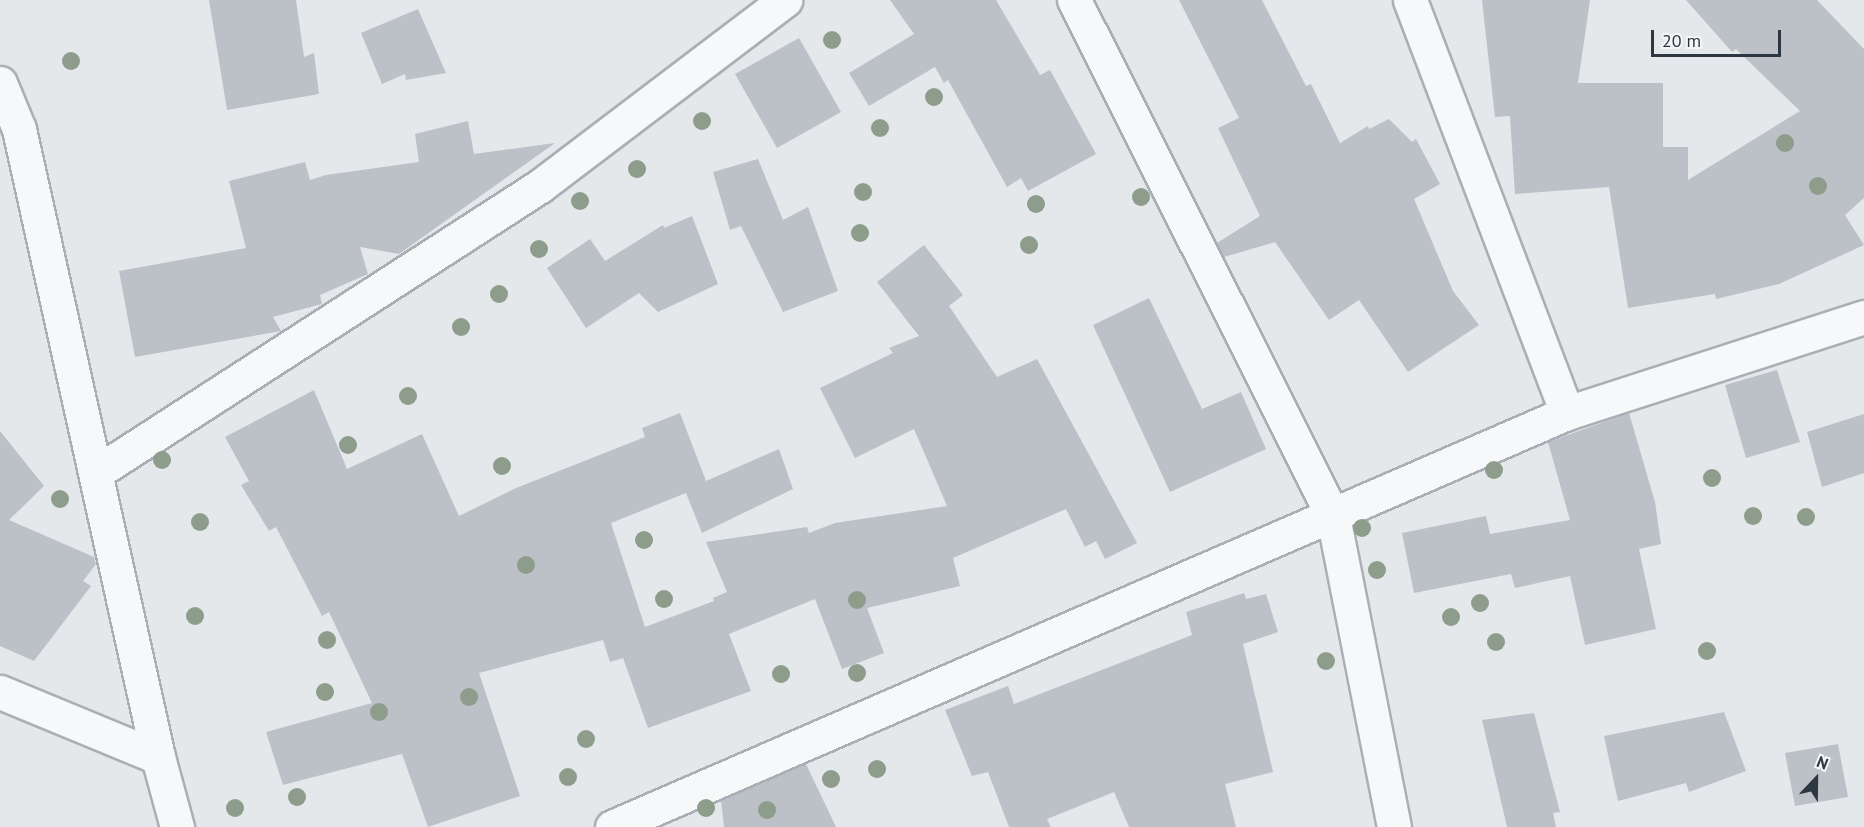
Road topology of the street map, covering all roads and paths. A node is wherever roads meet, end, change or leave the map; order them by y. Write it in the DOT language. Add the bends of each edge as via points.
graph roads {
  1 [pos="785,0"];
  2 [pos="1074,0"];
  3 [pos="1410,0"];
  4 [pos="0,83"];
  5 [pos="1864,317"];
  6 [pos="1567,413"];
  7 [pos="97,472"];
  8 [pos="1333,516"];
  9 [pos="0,692"];
  10 [pos="158,758"];
  11 [pos="177,827"];
  12 [pos="612,827"];
  13 [pos="1394,827"];
  1 -- 7 [label="street" via="540,186"];
  2 -- 8 [label="street"];
  3 -- 6 [label="street"];
  4 -- 7 [label="street" via="19,129"];
  5 -- 6 [label="street"];
  6 -- 8 [label="street"];
  7 -- 10 [label="street"];
  8 -- 12 [label="street"];
  8 -- 13 [label="street"];
  9 -- 10 [label="street"];
  10 -- 11 [label="street"];
}
